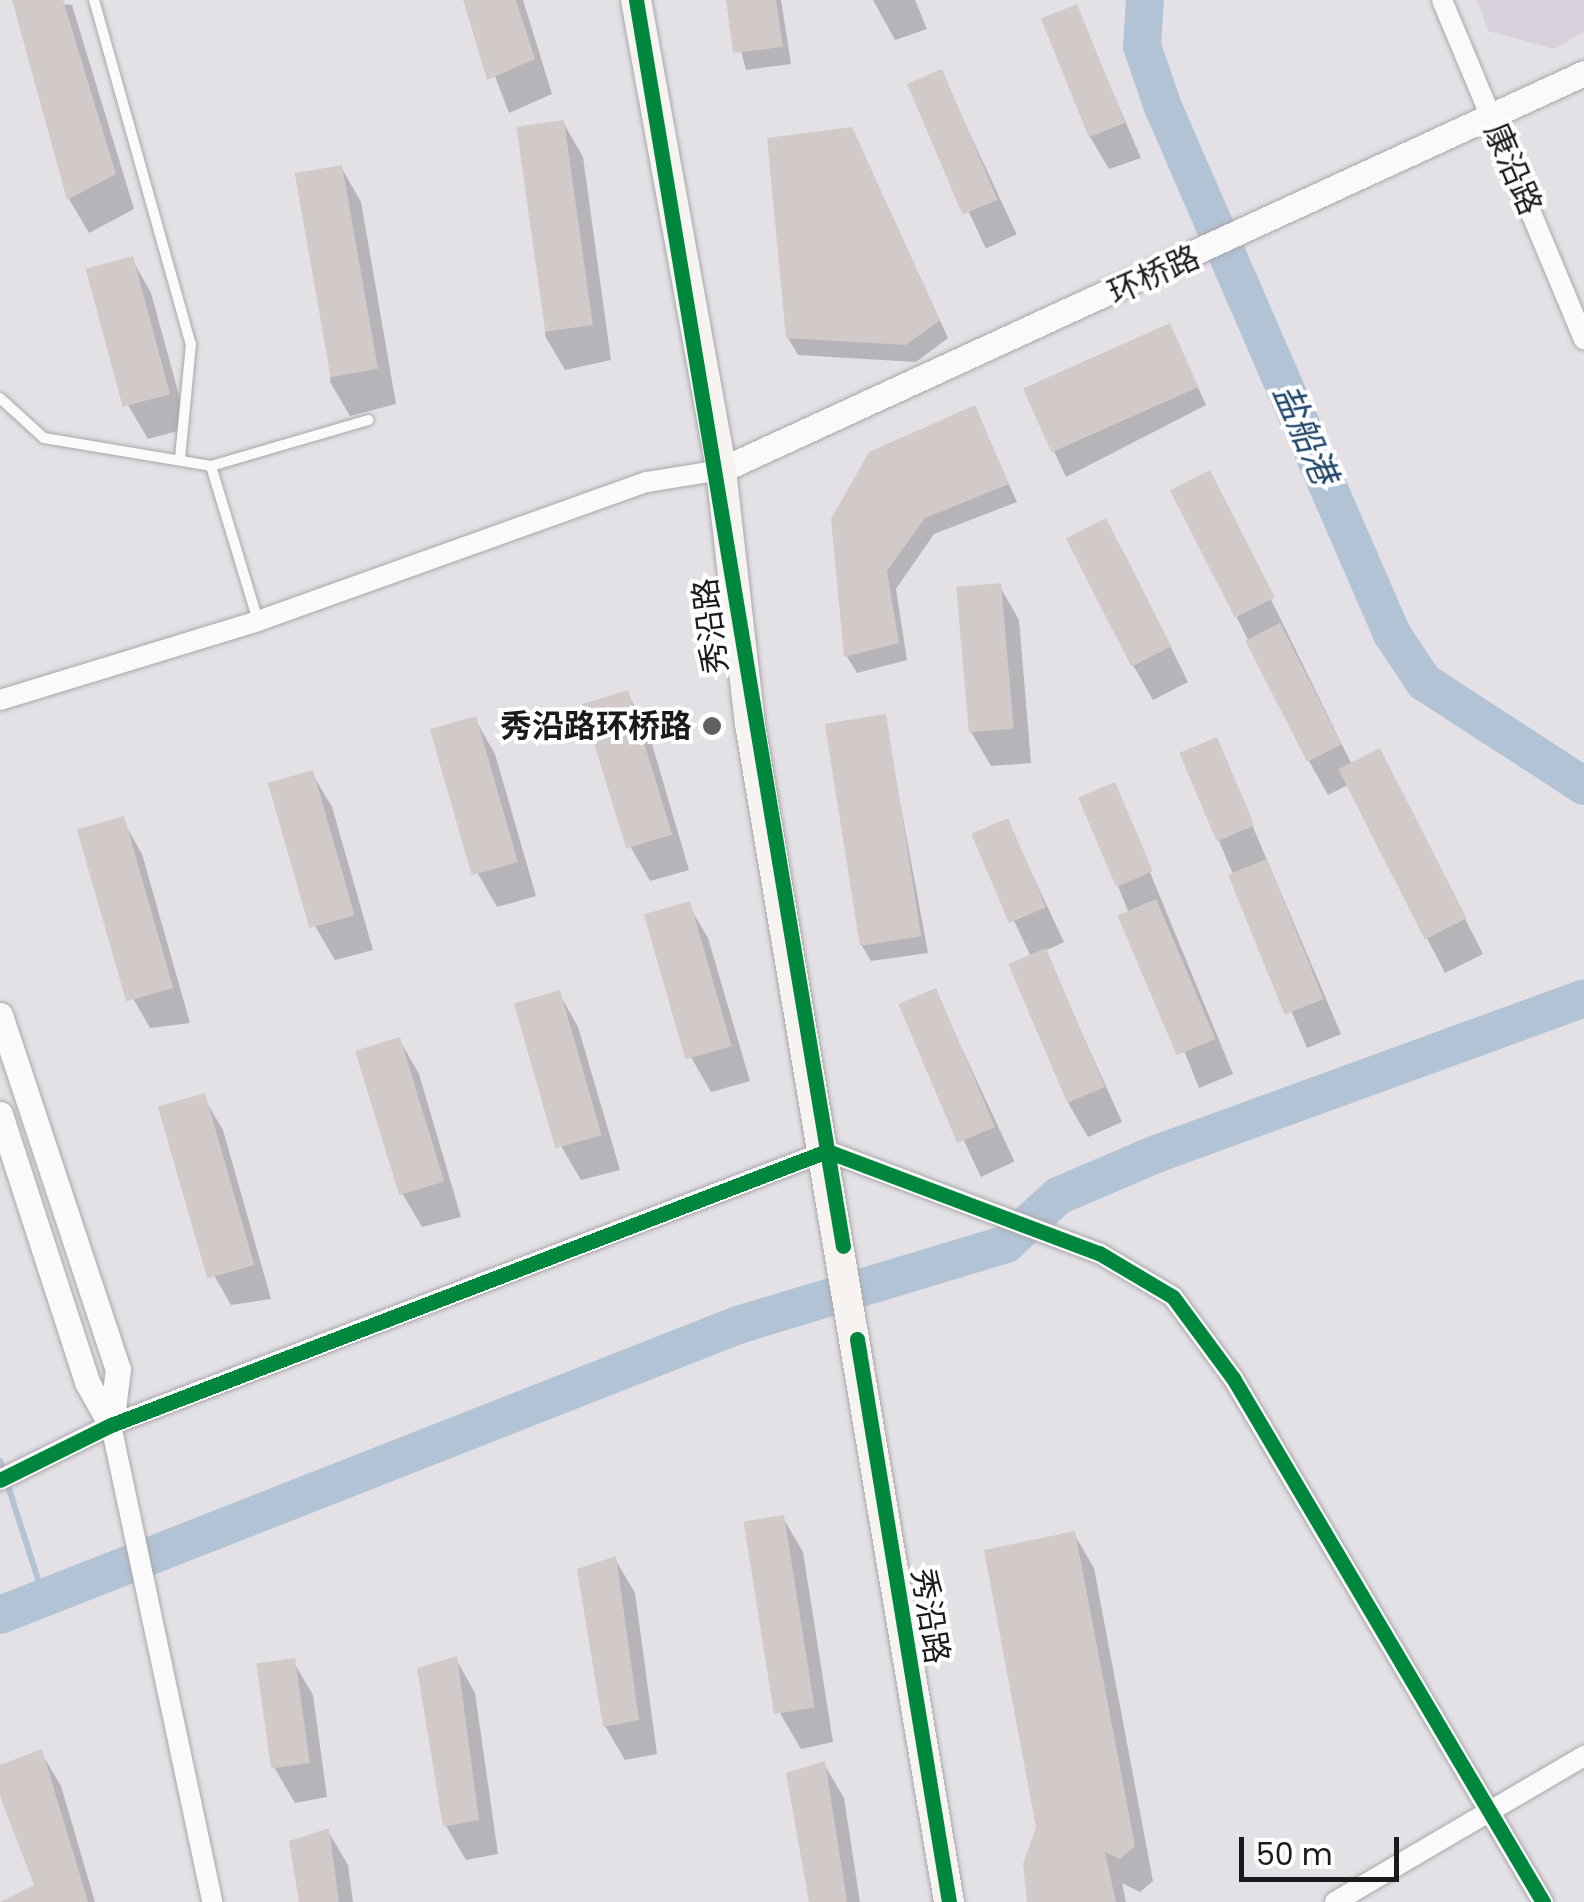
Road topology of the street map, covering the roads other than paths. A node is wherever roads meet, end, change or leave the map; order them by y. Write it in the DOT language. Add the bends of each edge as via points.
graph roads {
  1 [pos="94,0"];
  2 [pos="636,0"];
  3 [pos="1442,0"];
  4 [pos="1584,74"];
  5 [pos="1491,117"];
  6 [pos="1584,339"];
  7 [pos="0,398"];
  8 [pos="368,420"];
  9 [pos="180,458"];
  10 [pos="210,466"];
  11 [pos="721,470"];
  12 [pos="258,621"];
  13 [pos="0,700"];
  14 [pos="0,1015"];
  15 [pos="0,1114"];
  16 [pos="827,1151"];
  17 [pos="111,1425"];
  18 [pos="0,1480"];
  19 [pos="1584,1756"];
  20 [pos="1487,1809"];
  21 [pos="212,1902"];
  22 [pos="949,1902"];
  23 [pos="1335,1902"];
  24 [pos="1543,1902"];
  1 -- 9 [label="lane" via="191,344"];
  2 -- 11 [label="main road, 秀沿路"];
  3 -- 5 [label="street, 康沿路"];
  4 -- 5 [label="street, 环桥路"];
  5 -- 6 [label="street, 康沿路"];
  5 -- 11 [label="street, 环桥路"];
  7 -- 9 [label="lane" via="44,438"];
  8 -- 10 [label="lane"];
  9 -- 10 [label="lane"];
  10 -- 12 [label="lane"];
  11 -- 12 [label="street" via="647,482"];
  11 -- 16 [label="main road, 秀沿路" via="750,724"];
  12 -- 13 [label="street"];
  14 -- 17 [label="street" via="118,1369"];
  15 -- 17 [label="street" via="87,1382"];
  16 -- 17 [label="street"];
  16 -- 20 [label="street" via="1099,1253 1172,1297 1233,1378"];
  16 -- 22 [label="main road, 秀沿路"];
  17 -- 18 [label="street"];
  17 -- 21 [label="street"];
  19 -- 20 [label="street"];
  20 -- 23 [label="street"];
  20 -- 24 [label="street"];
}
